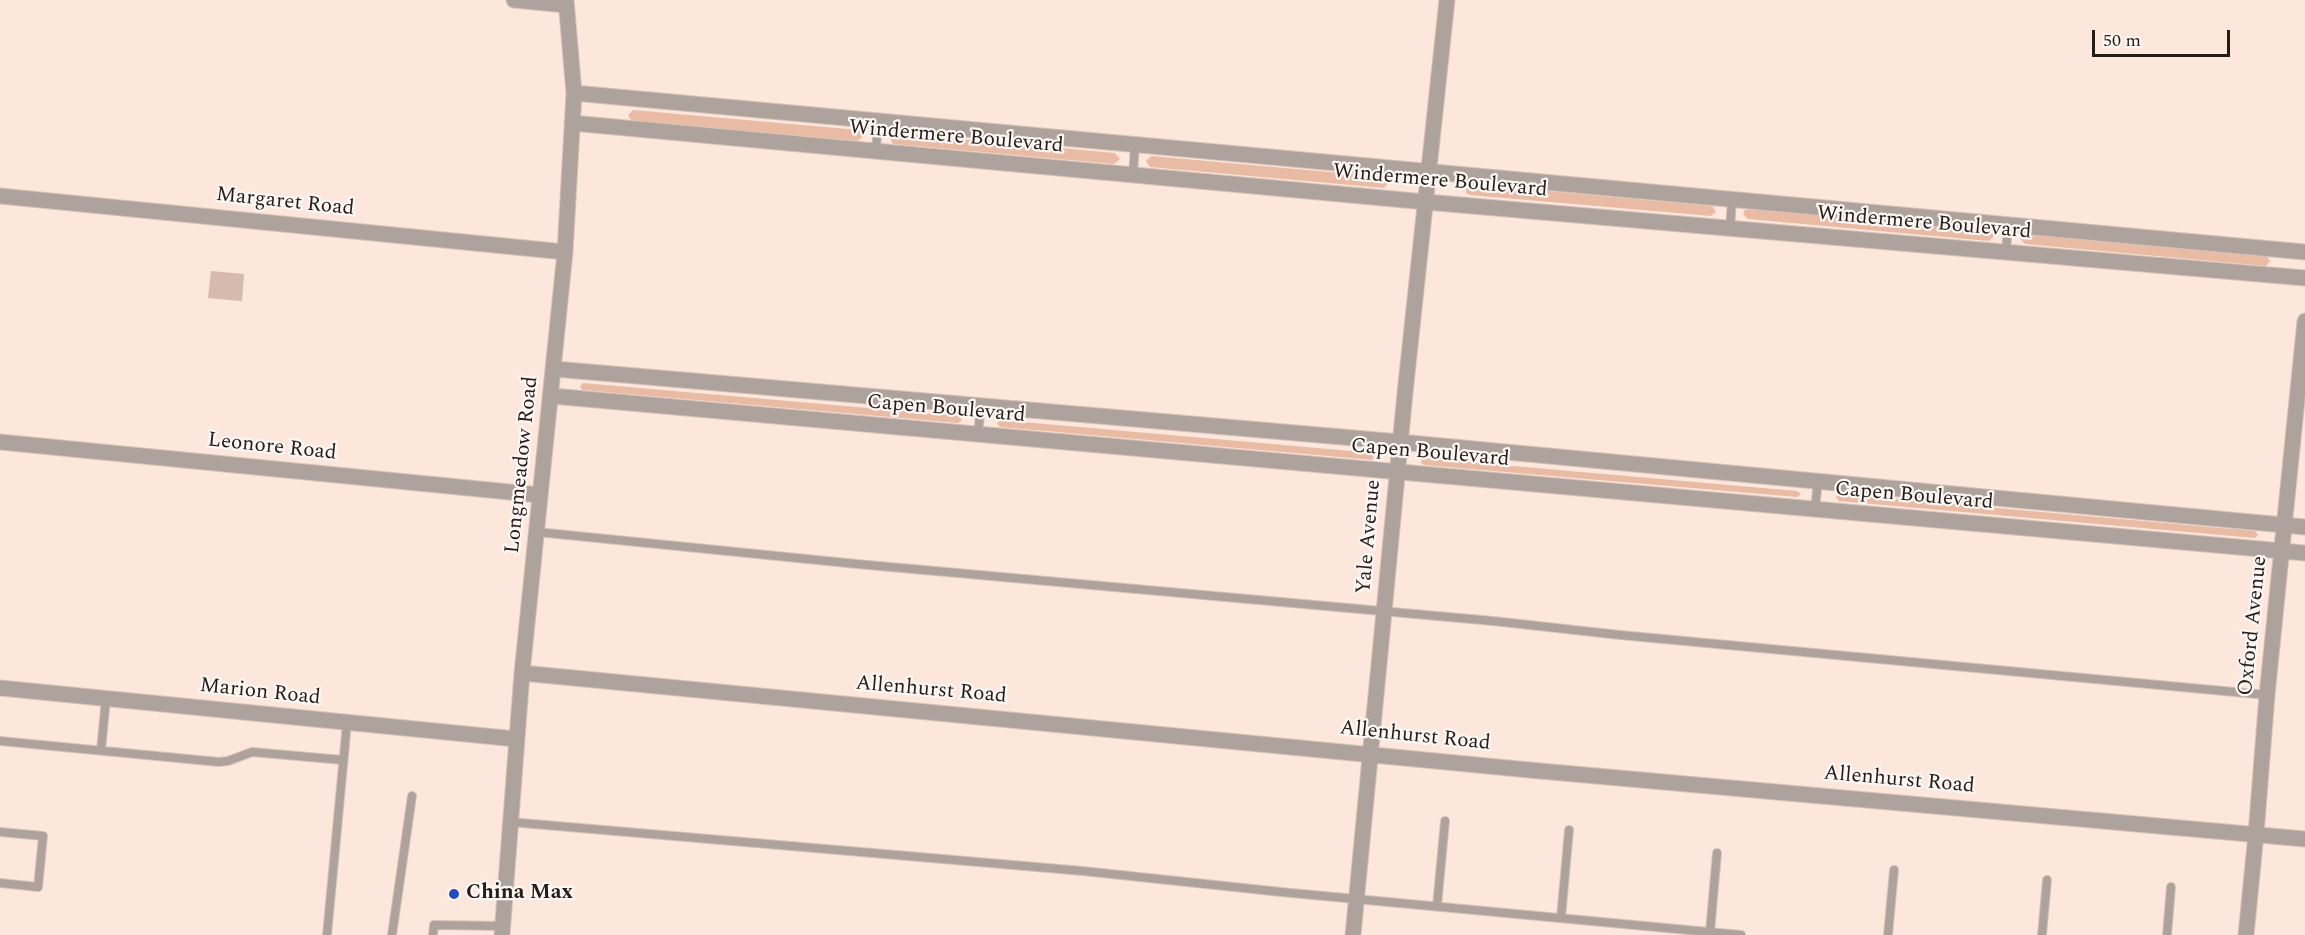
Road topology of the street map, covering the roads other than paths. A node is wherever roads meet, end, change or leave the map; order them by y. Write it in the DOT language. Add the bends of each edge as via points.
graph roads {
  1 [pos="514,0"];
  2 [pos="1447,0"];
  3 [pos="566,2"];
  4 [pos="574,93"];
  5 [pos="878,121"];
  6 [pos="572,123"];
  7 [pos="1135,145"];
  8 [pos="876,151"];
  9 [pos="1429,173"];
  10 [pos="1133,175"];
  11 [pos="0,196"];
  12 [pos="1732,200"];
  13 [pos="1426,202"];
  14 [pos="2008,225"];
  15 [pos="1730,229"];
  16 [pos="565,252"];
  17 [pos="2006,252"];
  18 [pos="2305,252"];
  19 [pos="2305,278"];
  20 [pos="2305,321"];
  21 [pos="555,369"];
  22 [pos="552,396"];
  23 [pos="981,405"];
  24 [pos="978,434"];
  25 [pos="0,442"];
  26 [pos="1400,442"];
  27 [pos="1397,472"];
  28 [pos="1818,482"];
  29 [pos="540,495"];
  30 [pos="1815,509"];
  31 [pos="2285,526"];
  32 [pos="2305,527"];
  33 [pos="537,532"];
  34 [pos="2283,551"];
  35 [pos="2305,553"];
  36 [pos="1384,612"];
  37 [pos="522,673"];
  38 [pos="0,688"];
  39 [pos="2267,695"];
  40 [pos="106,699"];
  41 [pos="347,723"];
  42 [pos="516,739"];
  43 [pos="0,741"];
  44 [pos="102,750"];
  45 [pos="1371,754"];
  46 [pos="344,760"];
  47 [pos="412,796"];
  48 [pos="1445,821"];
  49 [pos="510,822"];
  50 [pos="1569,830"];
  51 [pos="0,832"];
  52 [pos="2256,834"];
  53 [pos="2305,839"];
  54 [pos="1718,853"];
  55 [pos="1894,870"];
  56 [pos="2047,880"];
  57 [pos="0,882"];
  58 [pos="2171,887"];
  59 [pos="1356,899"];
  60 [pos="1437,906"];
  61 [pos="1561,918"];
  62 [pos="502,930"];
  63 [pos="1710,932"];
  64 [pos="327,935"];
  65 [pos="392,935"];
  66 [pos="433,935"];
  67 [pos="1353,935"];
  68 [pos="1741,935"];
  69 [pos="1888,935"];
  70 [pos="2042,935"];
  71 [pos="2167,935"];
  72 [pos="2246,935"];
  1 -- 3 [label="street"];
  2 -- 9 [label="street, Yale Avenue"];
  3 -- 4 [label="street, Longmeadow Road"];
  4 -- 5 [label="street, Windermere Boulevard"];
  4 -- 6 [label="street, Longmeadow Road"];
  5 -- 7 [label="street, Windermere Boulevard"];
  5 -- 8 [label="lane"];
  6 -- 8 [label="street, Windermere Boulevard"];
  6 -- 16 [label="street, Longmeadow Road"];
  7 -- 9 [label="street, Windermere Boulevard"];
  7 -- 10 [label="lane"];
  8 -- 10 [label="street, Windermere Boulevard"];
  9 -- 12 [label="street, Windermere Boulevard"];
  9 -- 13 [label="street, Yale Avenue"];
  10 -- 13 [label="street, Windermere Boulevard"];
  11 -- 16 [label="street, Margaret Road"];
  12 -- 14 [label="street, Windermere Boulevard"];
  12 -- 15 [label="lane"];
  13 -- 15 [label="street, Windermere Boulevard"];
  13 -- 26 [label="street, Yale Avenue"];
  14 -- 17 [label="lane"];
  14 -- 18 [label="street, Windermere Boulevard"];
  15 -- 17 [label="street, Windermere Boulevard"];
  16 -- 21 [label="street, Longmeadow Road"];
  17 -- 19 [label="street, Windermere Boulevard"];
  20 -- 31 [label="street, Oxford Avenue"];
  21 -- 22 [label="street, Longmeadow Road"];
  21 -- 23 [label="street, Capen Boulevard"];
  22 -- 24 [label="street, Capen Boulevard"];
  22 -- 29 [label="street, Longmeadow Road"];
  23 -- 24 [label="lane"];
  23 -- 26 [label="street, Capen Boulevard"];
  24 -- 27 [label="street, Capen Boulevard"];
  25 -- 29 [label="street, Leonore Road"];
  26 -- 27 [label="street, Yale Avenue"];
  26 -- 28 [label="street, Capen Boulevard"];
  27 -- 30 [label="street, Capen Boulevard"];
  27 -- 36 [label="street, Yale Avenue"];
  28 -- 30 [label="lane"];
  28 -- 31 [label="street, Capen Boulevard"];
  29 -- 33 [label="street, Longmeadow Road"];
  30 -- 34 [label="street, Capen Boulevard"];
  31 -- 32 [label="street, Capen Boulevard"];
  31 -- 34 [label="street, Oxford Avenue"];
  33 -- 36 [label="lane"];
  33 -- 37 [label="street, Longmeadow Road"];
  34 -- 35 [label="street, Capen Boulevard"];
  34 -- 39 [label="street, Oxford Avenue"];
  36 -- 39 [label="lane"];
  36 -- 45 [label="street, Yale Avenue"];
  37 -- 42 [label="street, Longmeadow Road"];
  37 -- 45 [label="street, Allenhurst Road"];
  38 -- 40 [label="street, Marion Road"];
  39 -- 52 [label="street, Oxford Avenue"];
  40 -- 41 [label="street, Marion Road"];
  40 -- 44 [label="lane"];
  41 -- 42 [label="street, Marion Road"];
  41 -- 46 [label="lane"];
  42 -- 49 [label="street, Longmeadow Road"];
  43 -- 44 [label="lane"];
  44 -- 46 [label="lane" via="219,762 252,752"];
  45 -- 52 [label="street, Allenhurst Road"];
  45 -- 59 [label="street, Yale Avenue"];
  46 -- 64 [label="lane"];
  47 -- 65 [label="lane"];
  48 -- 60 [label="lane"];
  49 -- 59 [label="lane" via="1048,867"];
  49 -- 62 [label="street, Longmeadow Road"];
  50 -- 61 [label="lane"];
  51 -- 57 [label="lane" via="43,836 38,886"];
  52 -- 53 [label="street, Allenhurst Road"];
  52 -- 72 [label="street, Oxford Avenue"];
  54 -- 63 [label="lane"];
  55 -- 69 [label="lane"];
  56 -- 70 [label="lane"];
  58 -- 71 [label="lane"];
  59 -- 60 [label="lane"];
  59 -- 67 [label="street, Yale Avenue"];
  60 -- 61 [label="lane"];
  61 -- 63 [label="lane"];
  62 -- 66 [label="lane" via="434,925"];
  63 -- 68 [label="lane"];
}
